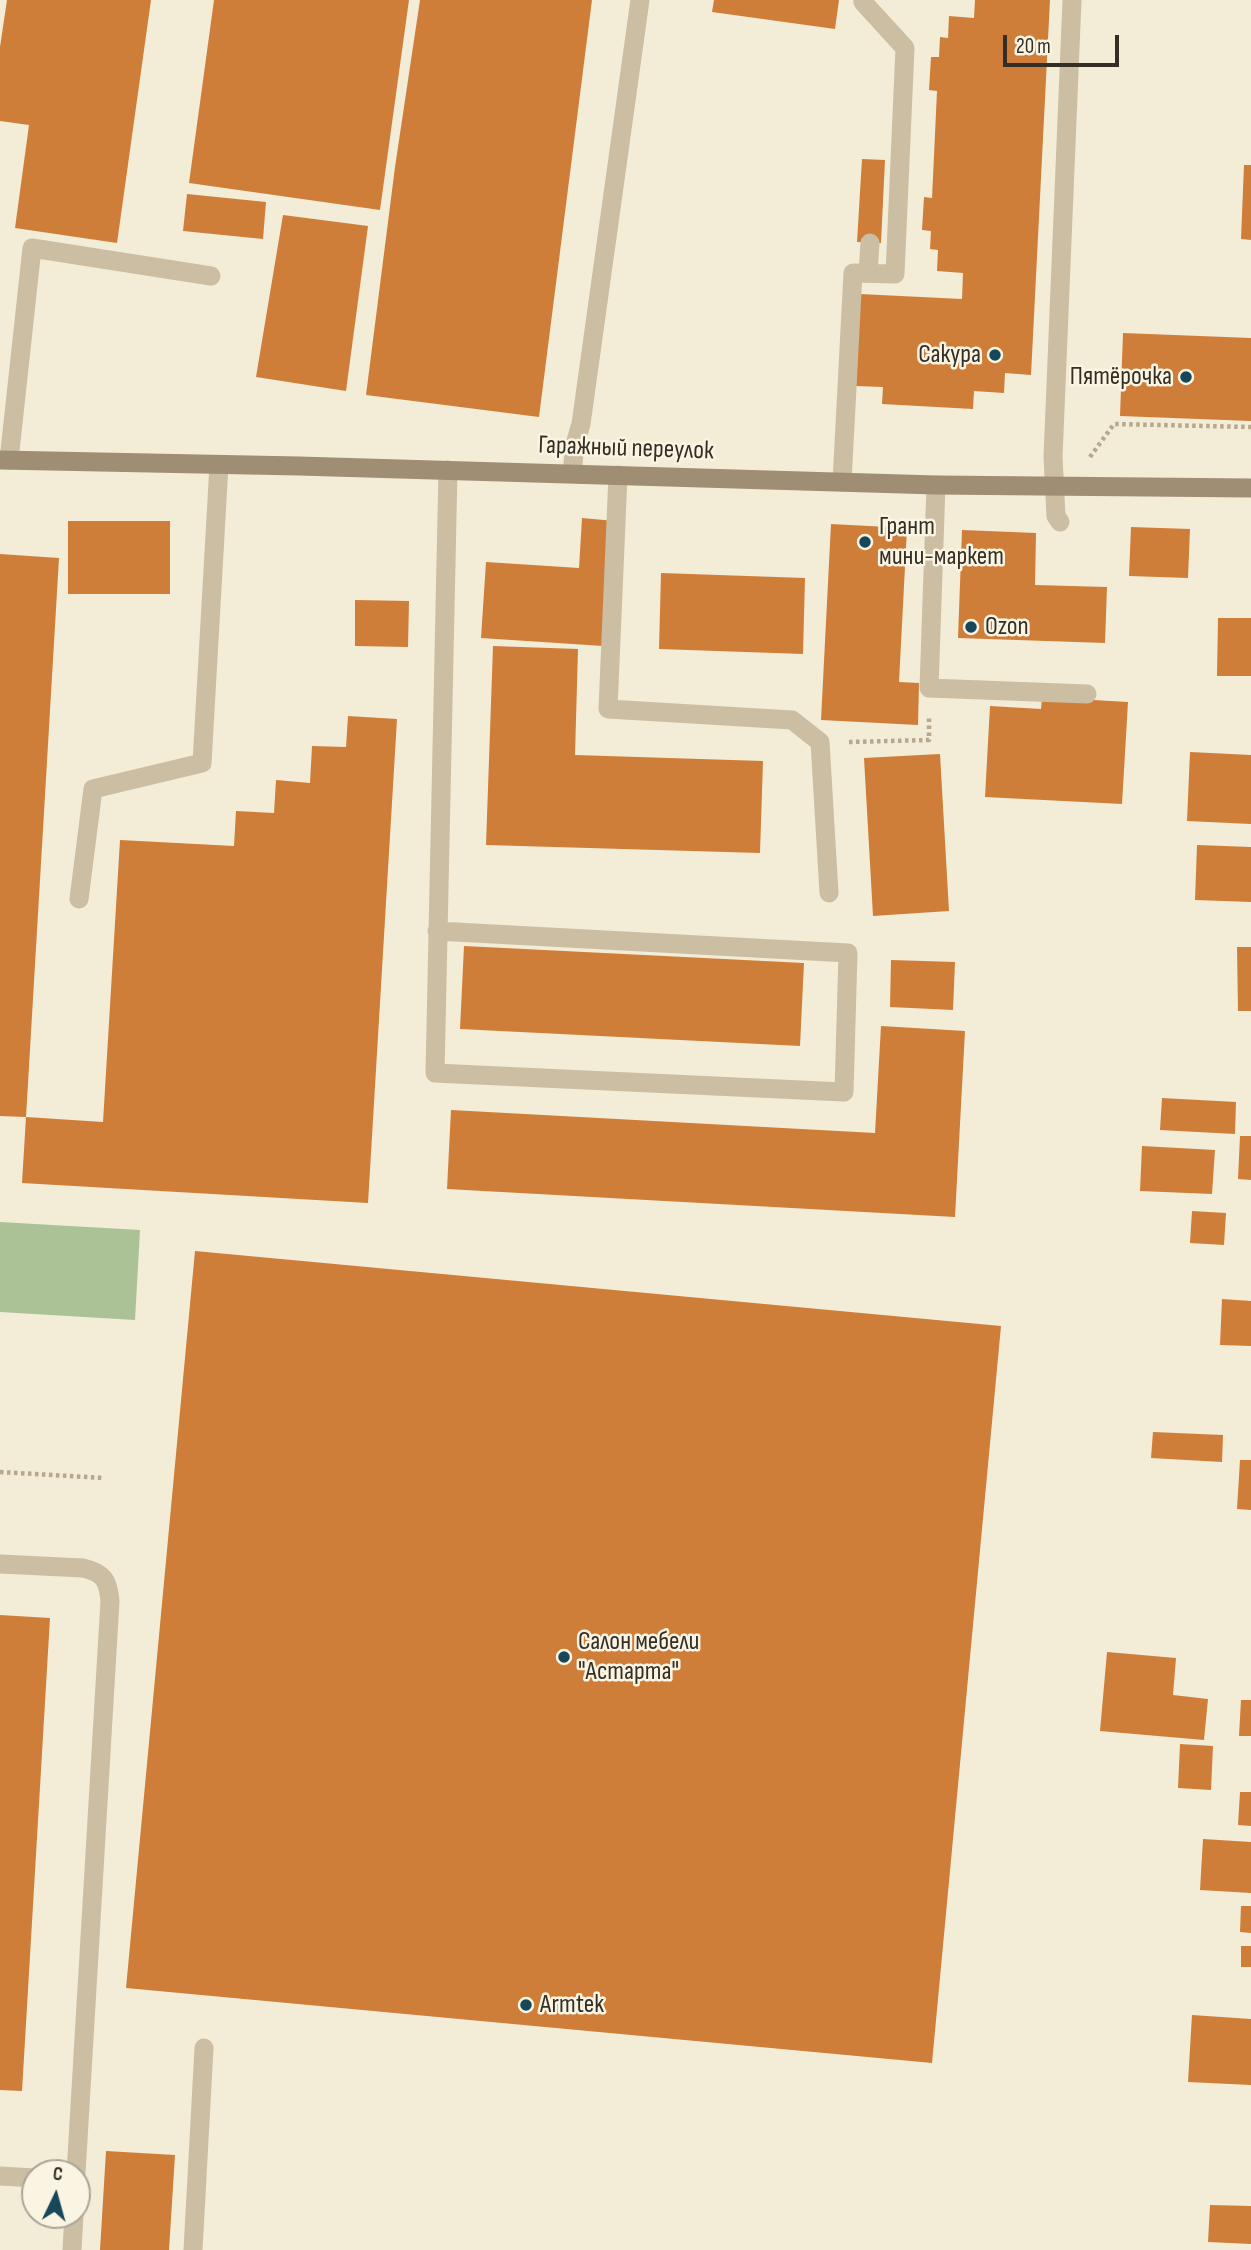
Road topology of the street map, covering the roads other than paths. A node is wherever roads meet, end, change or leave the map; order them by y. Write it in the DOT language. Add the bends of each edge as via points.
graph roads {
  1 [pos="640,0"];
  2 [pos="864,0"];
  3 [pos="1072,0"];
  4 [pos="870,243"];
  5 [pos="868,273"];
  6 [pos="211,276"];
  7 [pos="4,460"];
  8 [pos="219,465"];
  9 [pos="448,470"];
  10 [pos="572,473"];
  11 [pos="618,475"];
  12 [pos="1251,481"];
  13 [pos="842,482"];
  14 [pos="936,485"];
  15 [pos="1111,486"];
  16 [pos="1055,487"];
  17 [pos="1251,488"];
  18 [pos="1060,522"];
  19 [pos="1087,694"];
  20 [pos="830,893"];
  21 [pos="79,899"];
  22 [pos="437,931"];
  23 [pos="0,1564"];
  24 [pos="204,2048"];
  25 [pos="77,2159"];
  26 [pos="0,2176"];
  27 [pos="21,2177"];
  28 [pos="73,2229"];
  29 [pos="72,2250"];
  30 [pos="193,2250"];
  1 -- 10 [label="lane"];
  2 -- 5 [label="lane" via="905,48 895,274"];
  3 -- 16 [label="lane"];
  4 -- 5 [label="lane"];
  5 -- 13 [label="lane" via="853,273"];
  6 -- 7 [label="lane" via="32,248"];
  7 -- 8 [label="main road, Гаражный переулок"];
  8 -- 9 [label="main road, Гаражный переулок"];
  8 -- 21 [label="lane" via="201,764 93,789"];
  9 -- 10 [label="main road, Гаражный переулок"];
  9 -- 22 [label="lane"];
  10 -- 11 [label="main road, Гаражный переулок"];
  11 -- 13 [label="main road, Гаражный переулок"];
  11 -- 20 [label="lane" via="608,709 792,720 820,742"];
  12 -- 15 [label="main road"];
  13 -- 14 [label="main road, Гаражный переулок"];
  14 -- 16 [label="main road, Гаражный переулок"];
  14 -- 19 [label="lane" via="929,688"];
  15 -- 16 [label="main road, Гаражный переулок"];
  15 -- 17 [label="main road, Гаражный переулок"];
  16 -- 18 [label="lane"];
  22 -- 22 [label="lane" via="848,953 844,1092 435,1073"];
  23 -- 25 [label="lane" via="83,1568 96,1572 108,1589"];
  24 -- 30 [label="lane"];
  26 -- 27 [label="lane"];
  28 -- 29 [label="lane"];
}
